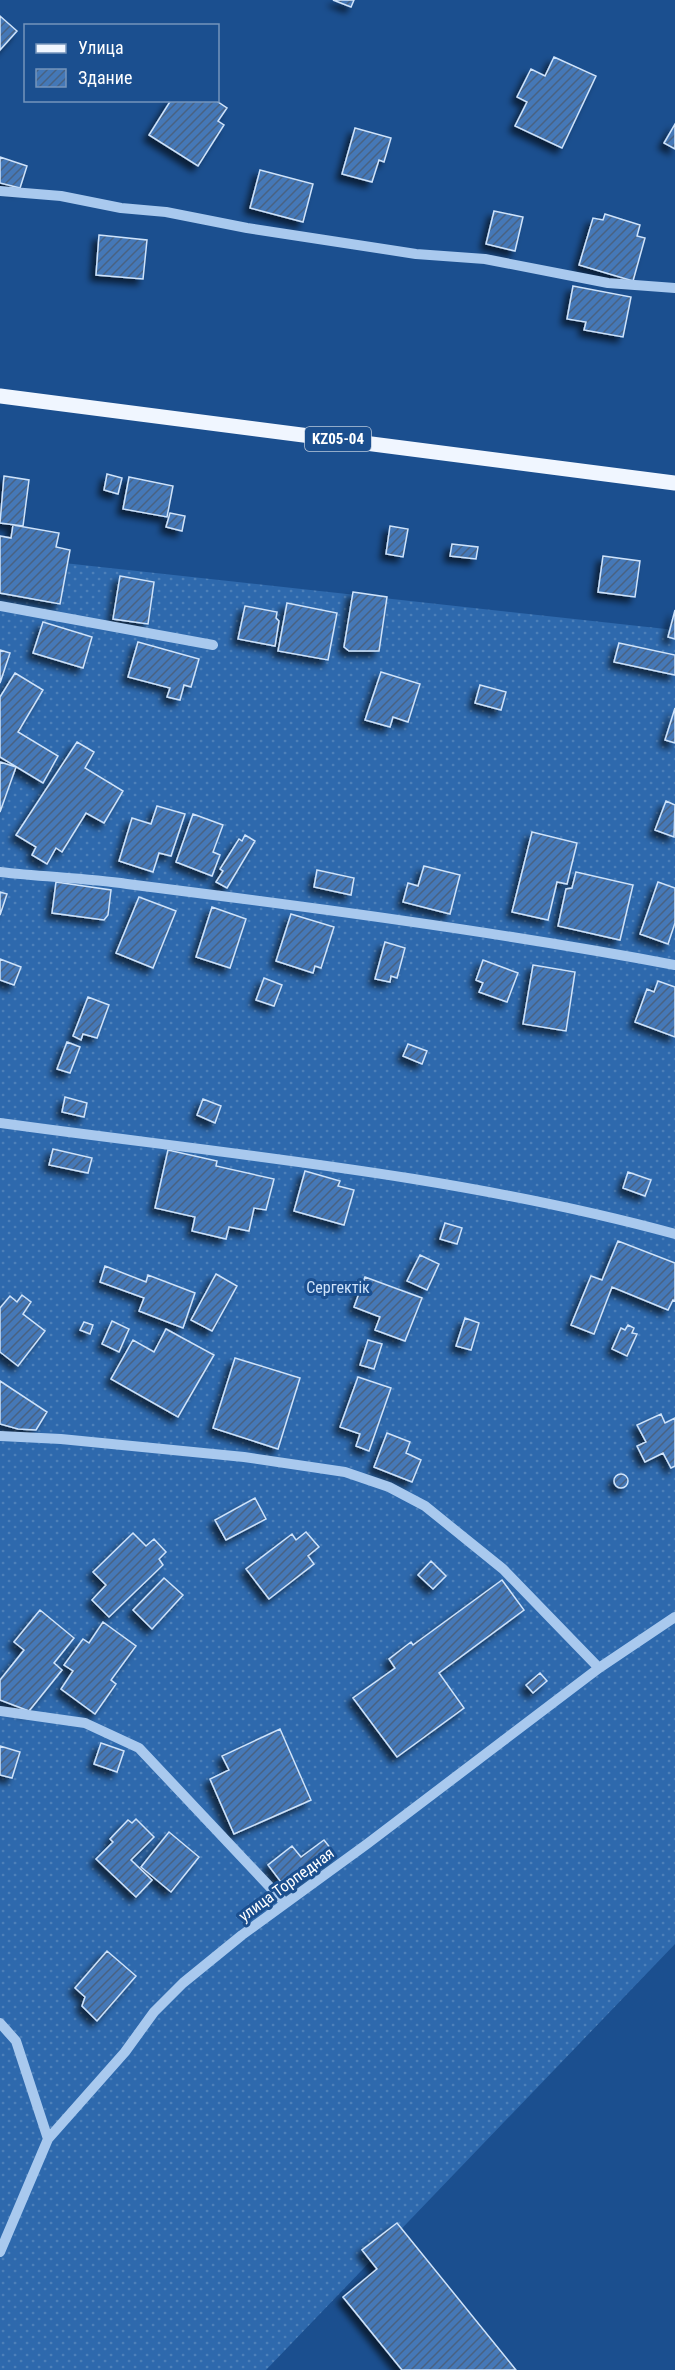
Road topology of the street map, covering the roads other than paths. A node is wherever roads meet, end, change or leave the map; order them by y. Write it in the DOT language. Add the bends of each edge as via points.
graph roads {
  1 [pos="0,191"];
  2 [pos="675,288"];
  3 [pos="0,396"];
  4 [pos="675,483"];
  5 [pos="0,606"];
  6 [pos="213,645"];
  7 [pos="0,872"];
  8 [pos="675,965"];
  9 [pos="0,1124"];
  10 [pos="675,1234"];
  11 [pos="0,1436"];
  12 [pos="675,1617"];
  13 [pos="599,1668"];
  14 [pos="0,1711"];
  15 [pos="285,1903"];
  16 [pos="0,2023"];
  17 [pos="48,2139"];
  18 [pos="0,2252"];
  1 -- 2 [label="street" via="61,196 416,254 484,259 608,283"];
  3 -- 4 [label="main road, KZ05-04"];
  5 -- 6 [label="street"];
  7 -- 8 [label="street" via="329,909"];
  9 -- 10 [label="street" via="397,1177 513,1196"];
  11 -- 13 [label="street" via="244,1457 345,1472 389,1487 425,1506 504,1569"];
  12 -- 13 [label="street, улица Торпедная"];
  13 -- 15 [label="street, улица Торпедная"];
  14 -- 15 [label="street" via="85,1723 139,1748"];
  15 -- 17 [label="street, улица Торпедная" via="183,1983"];
  16 -- 17 [label="street" via="16,2041"];
  17 -- 18 [label="street, улица Торпедная"];
}
